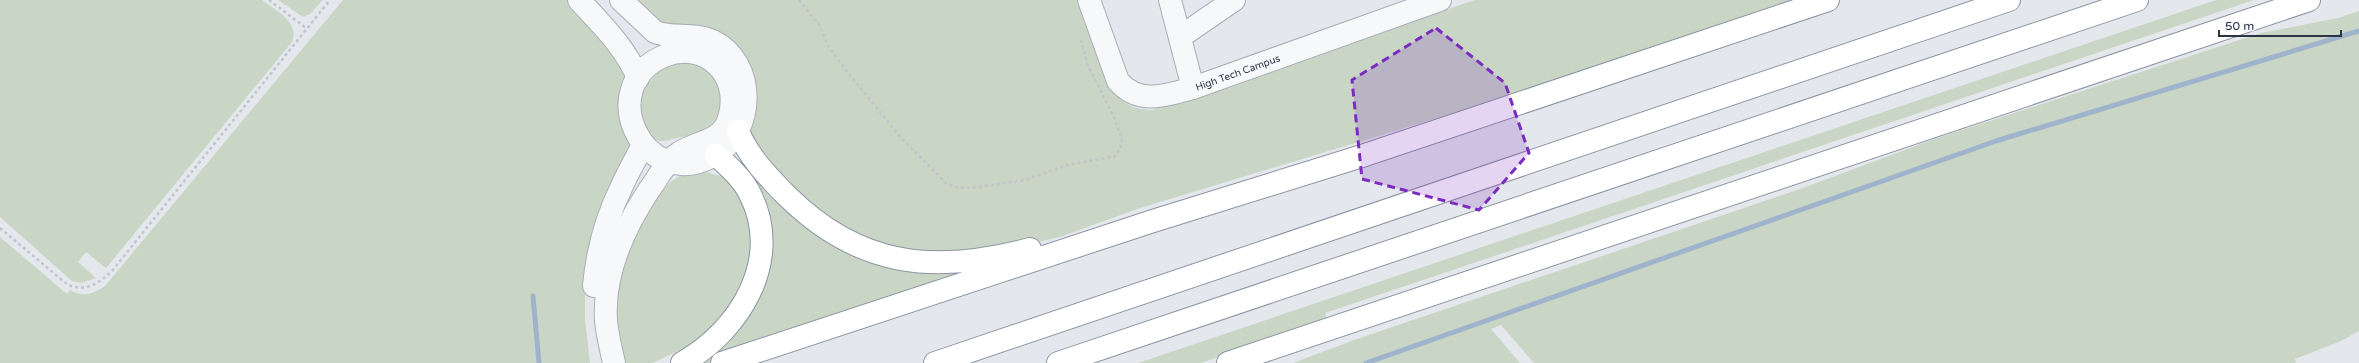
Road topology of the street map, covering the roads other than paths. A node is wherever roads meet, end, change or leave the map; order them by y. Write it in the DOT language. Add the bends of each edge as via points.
graph roads {
  1 [pos="579,0"];
  2 [pos="604,0"];
  3 [pos="621,0"];
  4 [pos="1089,0"];
  5 [pos="1170,0"];
  6 [pos="1234,0"];
  7 [pos="1440,0"];
  8 [pos="1828,0"];
  9 [pos="2009,0"];
  10 [pos="2138,0"];
  11 [pos="2308,0"];
  12 [pos="1180,37"];
  13 [pos="665,56"];
  14 [pos="638,78"];
  15 [pos="1193,88"];
  16 [pos="733,125"];
  17 [pos="643,145"];
  18 [pos="716,155"];
  19 [pos="670,162"];
  20 [pos="1153,221"];
  21 [pos="1320,332"];
  22 [pos="601,363"];
  23 [pos="614,363"];
  24 [pos="682,363"];
  25 [pos="722,363"];
  26 [pos="935,363"];
  27 [pos="1058,363"];
  28 [pos="1228,363"];
  29 [pos="1258,363"];
  1 -- 14 [label="street" via="620,48"];
  2 -- 13 [label="street" via="650,46"];
  3 -- 16 [label="street" via="655,32 701,37 725,49 735,60 743,76 747,98 744,115"];
  4 -- 15 [label="street, High Tech Campus" via="1114,73 1125,90 1153,98"];
  5 -- 12 [label="street"];
  6 -- 12 [label="street"];
  7 -- 15 [label="street, High Tech Campus"];
  8 -- 20 [label="highway" via="1362,156"];
  9 -- 26 [label="highway"];
  10 -- 27 [label="highway"];
  11 -- 21 [label="highway"];
  12 -- 15 [label="street"];
  13 -- 14 [label="street" via="649,66"];
  13 -- 16 [label="street" via="675,53 696,53 712,59 722,68 731,90"];
  14 -- 17 [label="street" via="632,91 629,109 634,130"];
  16 -- 18 [label="street" via="732,140"];
  16 -- 19 [label="street" via="700,145 680,152"];
  16 -- 20 [label="highway" via="761,168 801,210 841,239 880,255 931,263 964,262 1020,252 1136,218"];
  17 -- 19 [label="street" via="653,154"];
  17 -- 22 [label="street" via="616,199 599,254 594,284 593,319"];
  18 -- 19 [label="street" via="691,164"];
  18 -- 24 [label="highway" via="742,182 755,205 762,235 760,261 754,285 733,321 709,344"];
  19 -- 23 [label="street" via="642,202 608,279 606,319"];
  20 -- 25 [label="highway"];
  21 -- 28 [label="highway"];
  21 -- 29 [label="highway"];
}
